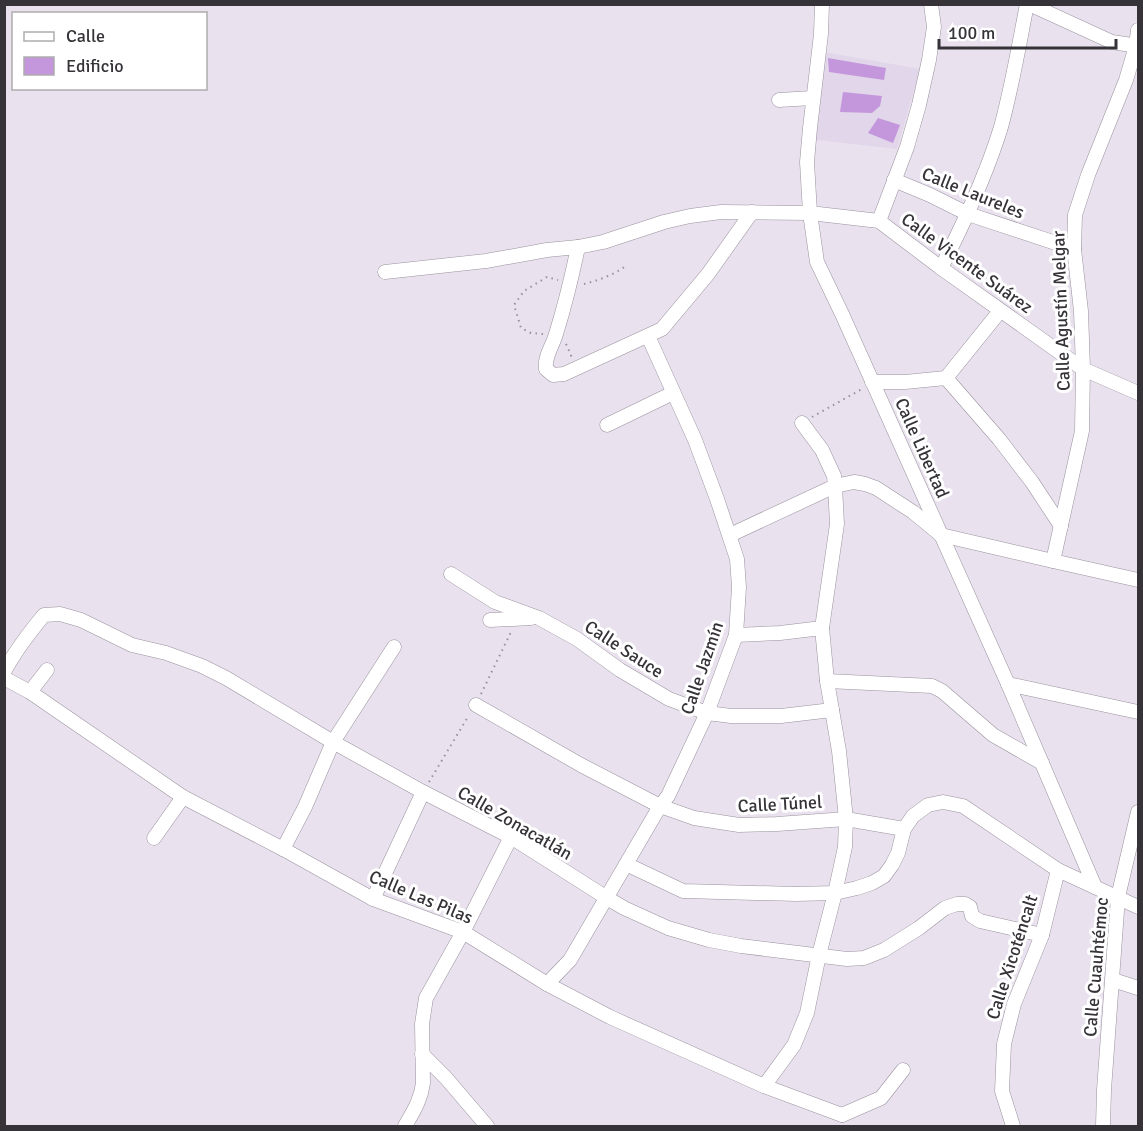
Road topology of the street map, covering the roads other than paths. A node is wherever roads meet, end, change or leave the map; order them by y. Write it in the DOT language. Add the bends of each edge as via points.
graph roads {
  1 [pos="822,4"];
  2 [pos="931,4"];
  3 [pos="1028,4"];
  4 [pos="1138,30"];
  5 [pos="1137,46"];
  6 [pos="813,98"];
  7 [pos="779,100"];
  8 [pos="894,180"];
  9 [pos="756,212"];
  10 [pos="810,213"];
  11 [pos="968,214"];
  12 [pos="879,221"];
  13 [pos="578,248"];
  14 [pos="1074,249"];
  15 [pos="941,268"];
  16 [pos="385,272"];
  17 [pos="1000,311"];
  18 [pos="648,336"];
  19 [pos="1083,369"];
  20 [pos="945,378"];
  21 [pos="872,382"];
  22 [pos="673,393"];
  23 [pos="1138,393"];
  24 [pos="802,423"];
  25 [pos="607,425"];
  26 [pos="835,486"];
  27 [pos="1062,526"];
  28 [pos="941,535"];
  29 [pos="730,536"];
  30 [pos="1053,561"];
  31 [pos="451,574"];
  32 [pos="1138,579"];
  33 [pos="539,618"];
  34 [pos="490,620"];
  35 [pos="822,627"];
  36 [pos="736,635"];
  37 [pos="394,647"];
  38 [pos="47,670"];
  39 [pos="4,672"];
  40 [pos="4,678"];
  41 [pos="827,681"];
  42 [pos="1008,684"];
  43 [pos="30,692"];
  44 [pos="476,705"];
  45 [pos="832,710"];
  46 [pos="1138,712"];
  47 [pos="707,713"];
  48 [pos="333,742"];
  49 [pos="1042,763"];
  50 [pos="423,792"];
  51 [pos="183,797"];
  52 [pos="660,806"];
  53 [pos="1138,812"];
  54 [pos="846,819"];
  55 [pos="904,829"];
  56 [pos="511,837"];
  57 [pos="154,838"];
  58 [pos="283,849"];
  59 [pos="626,864"];
  60 [pos="1058,870"];
  61 [pos="1095,887"];
  62 [pos="835,893"];
  63 [pos="1118,897"];
  64 [pos="607,898"];
  65 [pos="373,899"];
  66 [pos="1138,907"];
  67 [pos="463,932"];
  68 [pos="1042,935"];
  69 [pos="819,955"];
  70 [pos="1113,980"];
  71 [pos="547,984"];
  72 [pos="1138,988"];
  73 [pos="422,1054"];
  74 [pos="903,1070"];
  75 [pos="764,1086"];
  76 [pos="477,1113"];
  77 [pos="844,1121"];
  78 [pos="405,1126"];
  79 [pos="470,1126"];
  80 [pos="487,1126"];
  81 [pos="1013,1126"];
  82 [pos="1103,1126"];
  1 -- 6 [label="street, Calle Libertad"];
  2 -- 8 [label="street" via="934,27 920,105"];
  3 -- 5 [label="street" via="1112,42"];
  3 -- 11 [label="street" via="1001,127"];
  4 -- 5 [label="street, Calle Agustín Melgar"];
  5 -- 14 [label="street, Calle Agustín Melgar" via="1075,215"];
  6 -- 7 [label="street"];
  6 -- 10 [label="street, Calle Libertad" via="807,162"];
  8 -- 11 [label="street, Calle Laureles"];
  8 -- 12 [label="street"];
  9 -- 10 [label="street, Calle Vicente Suárez"];
  9 -- 13 [label="street, Calle Vicente Suárez" via="690,216"];
  9 -- 18 [label="street" via="662,329"];
  10 -- 12 [label="street, Calle Vicente Suárez"];
  10 -- 21 [label="street, Calle Libertad" via="817,262"];
  11 -- 14 [label="street, Calle Laureles"];
  11 -- 15 [label="street"];
  12 -- 15 [label="street, Calle Vicente Suárez"];
  13 -- 16 [label="street, Calle Vicente Suárez"];
  13 -- 18 [label="street" via="546,369 554,375 564,374"];
  14 -- 19 [label="street, Calle Agustín Melgar"];
  15 -- 17 [label="street, Calle Vicente Suárez"];
  17 -- 19 [label="street, Calle Vicente Suárez"];
  17 -- 20 [label="street"];
  18 -- 22 [label="street, Calle Jazmín"];
  19 -- 23 [label="street, Calle Vicente Suárez"];
  19 -- 27 [label="street, Calle Agustín Melgar" via="1082,431"];
  20 -- 21 [label="street"];
  20 -- 27 [label="street" via="999,439"];
  21 -- 28 [label="street, Calle Libertad"];
  22 -- 25 [label="street"];
  22 -- 29 [label="street, Calle Jazmín" via="695,440"];
  24 -- 26 [label="street" via="822,450"];
  26 -- 28 [label="street" via="855,482 876,488"];
  26 -- 29 [label="street"];
  26 -- 35 [label="street" via="837,524"];
  27 -- 30 [label="street, Calle Agustín Melgar"];
  28 -- 30 [label="street"];
  28 -- 42 [label="street, Calle Libertad"];
  29 -- 36 [label="street, Calle Jazmín" via="740,586"];
  30 -- 32 [label="street"];
  31 -- 33 [label="street, Calle Sauce" via="495,602"];
  33 -- 34 [label="street"];
  33 -- 47 [label="street, Calle Sauce" via="669,699"];
  35 -- 36 [label="street"];
  35 -- 41 [label="street"];
  36 -- 47 [label="street, Calle Jazmín"];
  37 -- 48 [label="street"];
  38 -- 43 [label="street"];
  39 -- 48 [label="street, Calle Zonacatlán" via="44,615 60,614 132,645 202,666"];
  40 -- 43 [label="street, Calle Las Pilas"];
  41 -- 45 [label="street"];
  41 -- 49 [label="street" via="932,686 993,735"];
  42 -- 46 [label="street"];
  42 -- 49 [label="street, Calle Libertad"];
  43 -- 51 [label="street, Calle Las Pilas"];
  44 -- 52 [label="street, Calle Túnel"];
  45 -- 47 [label="street, Calle Sauce" via="781,716"];
  45 -- 54 [label="street"];
  47 -- 52 [label="street, Calle Jazmín"];
  48 -- 50 [label="street, Calle Zonacatlán"];
  48 -- 58 [label="street"];
  49 -- 61 [label="street, Calle Libertad"];
  50 -- 56 [label="street, Calle Zonacatlán"];
  50 -- 65 [label="street"];
  51 -- 57 [label="street"];
  51 -- 58 [label="street, Calle Las Pilas"];
  52 -- 54 [label="street, Calle Túnel" via="694,818 739,825"];
  52 -- 59 [label="street, Calle Jazmín"];
  53 -- 63 [label="street, Calle Cuauhtémoc"];
  54 -- 55 [label="street, Calle Túnel"];
  54 -- 62 [label="street"];
  55 -- 60 [label="street" via="913,816 928,806 943,802 963,806"];
  55 -- 62 [label="street" via="898,853 884,876"];
  56 -- 64 [label="street, Calle Zonacatlán"];
  56 -- 67 [label="street"];
  58 -- 65 [label="street, Calle Las Pilas"];
  59 -- 62 [label="street" via="683,891"];
  59 -- 64 [label="street, Calle Jazmín"];
  60 -- 61 [label="street"];
  60 -- 68 [label="street, Calle Xicoténcalt"];
  61 -- 63 [label="street"];
  62 -- 69 [label="street"];
  63 -- 66 [label="street"];
  63 -- 70 [label="street, Calle Cuauhtémoc"];
  64 -- 69 [label="street, Calle Zonacatlán" via="668,927 709,940"];
  64 -- 71 [label="street, Calle Jazmín" via="570,960"];
  65 -- 67 [label="street, Calle Las Pilas"];
  67 -- 71 [label="street, Calle Las Pilas"];
  67 -- 73 [label="street" via="426,998"];
  68 -- 69 [label="street, Calle Zonacatlán" via="980,921 972,916 970,907 957,904 884,950 864,958"];
  68 -- 81 [label="street, Calle Xicoténcalt" via="1014,1004 1004,1044 1002,1091"];
  69 -- 75 [label="street" via="807,1013 794,1046"];
  70 -- 72 [label="street"];
  70 -- 82 [label="street, Calle Cuauhtémoc"];
  71 -- 75 [label="street, Calle Las Pilas" via="610,1017"];
  73 -- 76 [label="street"];
  73 -- 78 [label="street" via="422,1092"];
  74 -- 77 [label="street" via="881,1098"];
  75 -- 77 [label="street, Calle Las Pilas"];
  76 -- 79 [label="street"];
  76 -- 80 [label="street"];
}
